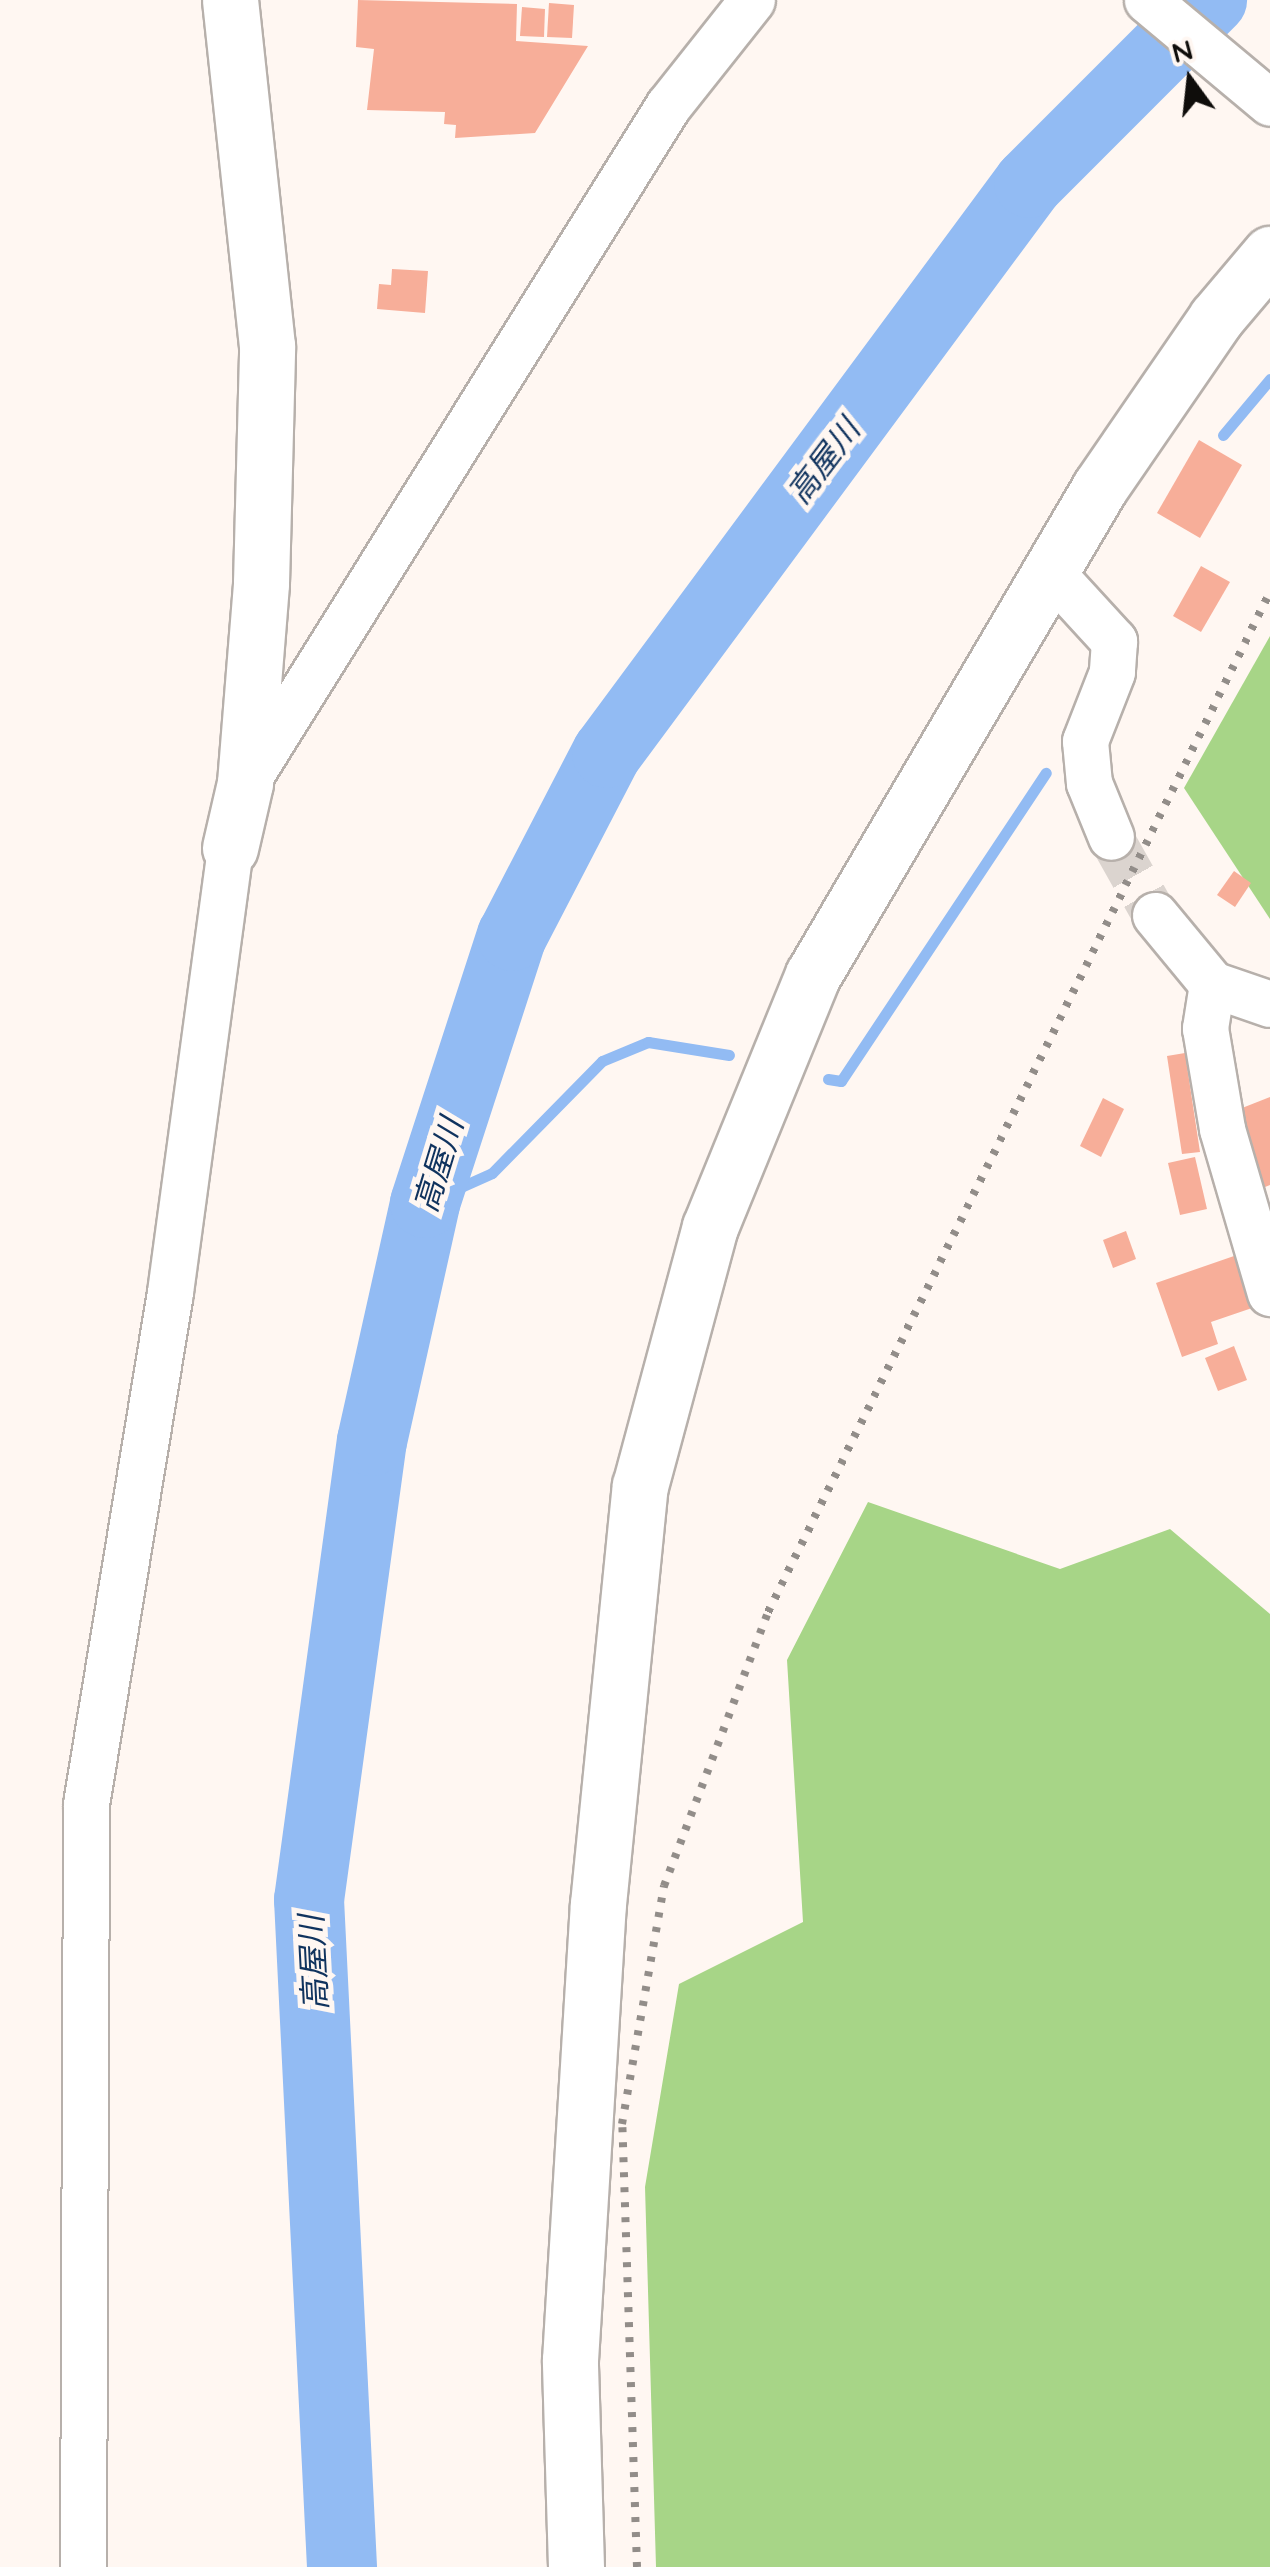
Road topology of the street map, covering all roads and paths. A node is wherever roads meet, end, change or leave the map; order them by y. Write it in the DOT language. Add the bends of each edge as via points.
graph roads {
  1 [pos="230,0"];
  2 [pos="752,0"];
  3 [pos="1148,0"];
  4 [pos="1270,103"];
  5 [pos="1270,254"];
  6 [pos="1048,570"];
  7 [pos="244,784"];
  8 [pos="1111,836"];
  9 [pos="230,848"];
  10 [pos="1155,914"];
  11 [pos="1212,984"];
  12 [pos="1270,1004"];
  13 [pos="1270,1293"];
  14 [pos="83,2567"];
  15 [pos="576,2567"];
  1 -- 7 [label="street" via="268,346 261,583"];
  2 -- 7 [label="street" via="668,106"];
  3 -- 4 [label="street"];
  5 -- 6 [label="street" via="1216,318"];
  6 -- 8 [label="street" via="1114,641 1112,672 1085,741 1090,782"];
  6 -- 15 [label="street" via="798,1011 710,1226 640,1486 598,1904 570,2360"];
  7 -- 9 [label="street"];
  9 -- 14 [label="street" via="170,1292 86,1804"];
  10 -- 11 [label="street"];
  11 -- 12 [label="street"];
  11 -- 13 [label="street" via="1204,1028 1222,1129"];
}
